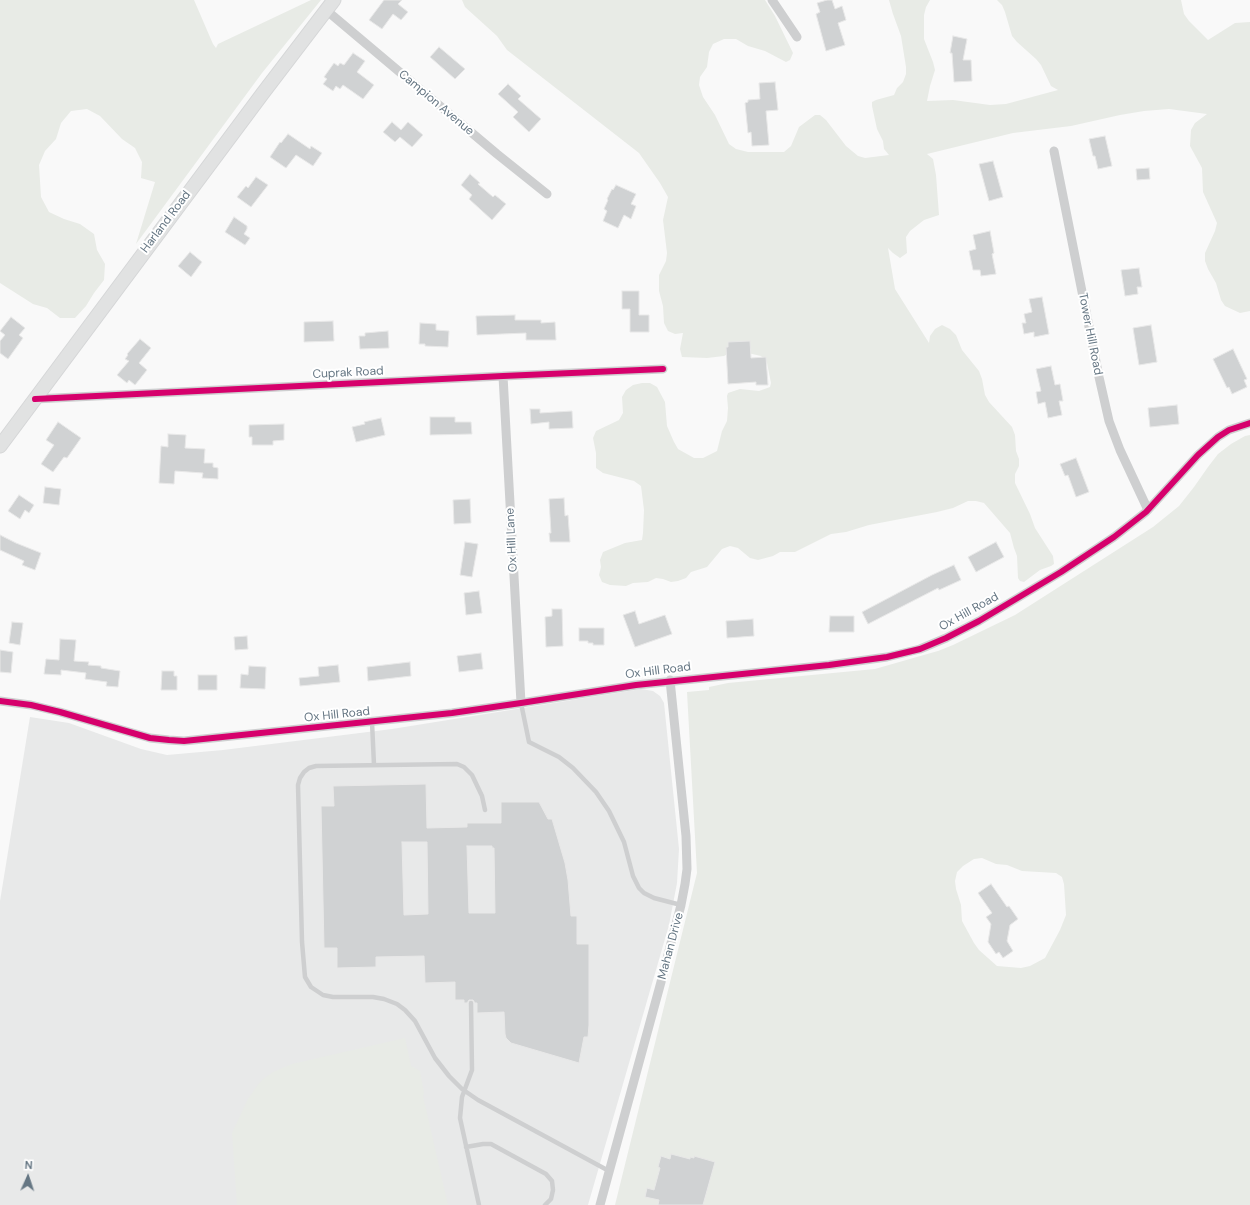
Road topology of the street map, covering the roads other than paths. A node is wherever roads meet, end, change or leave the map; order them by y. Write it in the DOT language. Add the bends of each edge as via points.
graph roads {
  1 [pos="772,0"];
  2 [pos="330,5"];
  3 [pos="797,37"];
  4 [pos="1054,151"];
  5 [pos="547,194"];
  6 [pos="663,369"];
  7 [pos="503,376"];
  8 [pos="35,399"];
  9 [pos="1250,423"];
  10 [pos="0,446"];
  11 [pos="1148,510"];
  12 [pos="670,680"];
  13 [pos="0,701"];
  14 [pos="521,703"];
  15 [pos="372,722"];
  16 [pos="374,765"];
  17 [pos="485,810"];
  18 [pos="682,905"];
  19 [pos="471,1003"];
  20 [pos="464,1090"];
  21 [pos="466,1147"];
  22 [pos="609,1171"];
  23 [pos="479,1205"];
  24 [pos="545,1205"];
  25 [pos="600,1205"];
  1 -- 3 [label="street"];
  2 -- 5 [label="street, Campion Avenue" via="497,154"];
  2 -- 8 [label="main road, Harland Road"];
  4 -- 11 [label="street, Tower Hill Road" via="1109,421"];
  6 -- 7 [label="street, Cuprak Road"];
  7 -- 8 [label="street, Cuprak Road"];
  7 -- 14 [label="street, Ox Hill Lane"];
  8 -- 10 [label="main road, Harland Road"];
  9 -- 11 [label="street, Ox Hill Road" via="1229,430 1218,437"];
  11 -- 12 [label="street, Ox Hill Road" via="1055,576 979,621 920,649 860,661"];
  12 -- 14 [label="street, Ox Hill Road"];
  12 -- 18 [label="street, Mahan Drive" via="686,836 686,876"];
  13 -- 15 [label="street, Ox Hill Road" via="46,708 135,734 176,741"];
  14 -- 15 [label="street, Ox Hill Road"];
  14 -- 18 [label="lane" via="529,742 565,761 588,783 606,806 627,850 634,879 639,888 654,898"];
  15 -- 16 [label="lane"];
  16 -- 17 [label="lane" via="460,765 470,772 476,782"];
  16 -- 20 [label="lane" via="316,766 304,772 299,782 304,974 311,987 323,995 379,997 401,1007 415,1021 441,1067"];
  18 -- 22 [label="street, Mahan Drive"];
  19 -- 20 [label="lane" via="472,1070"];
  20 -- 21 [label="lane" via="460,1118"];
  20 -- 22 [label="lane"];
  21 -- 23 [label="lane"];
  21 -- 24 [label="lane" via="491,1144 546,1174 552,1181 554,1190 551,1199"];
  22 -- 25 [label="street, Mahan Drive"];
}
